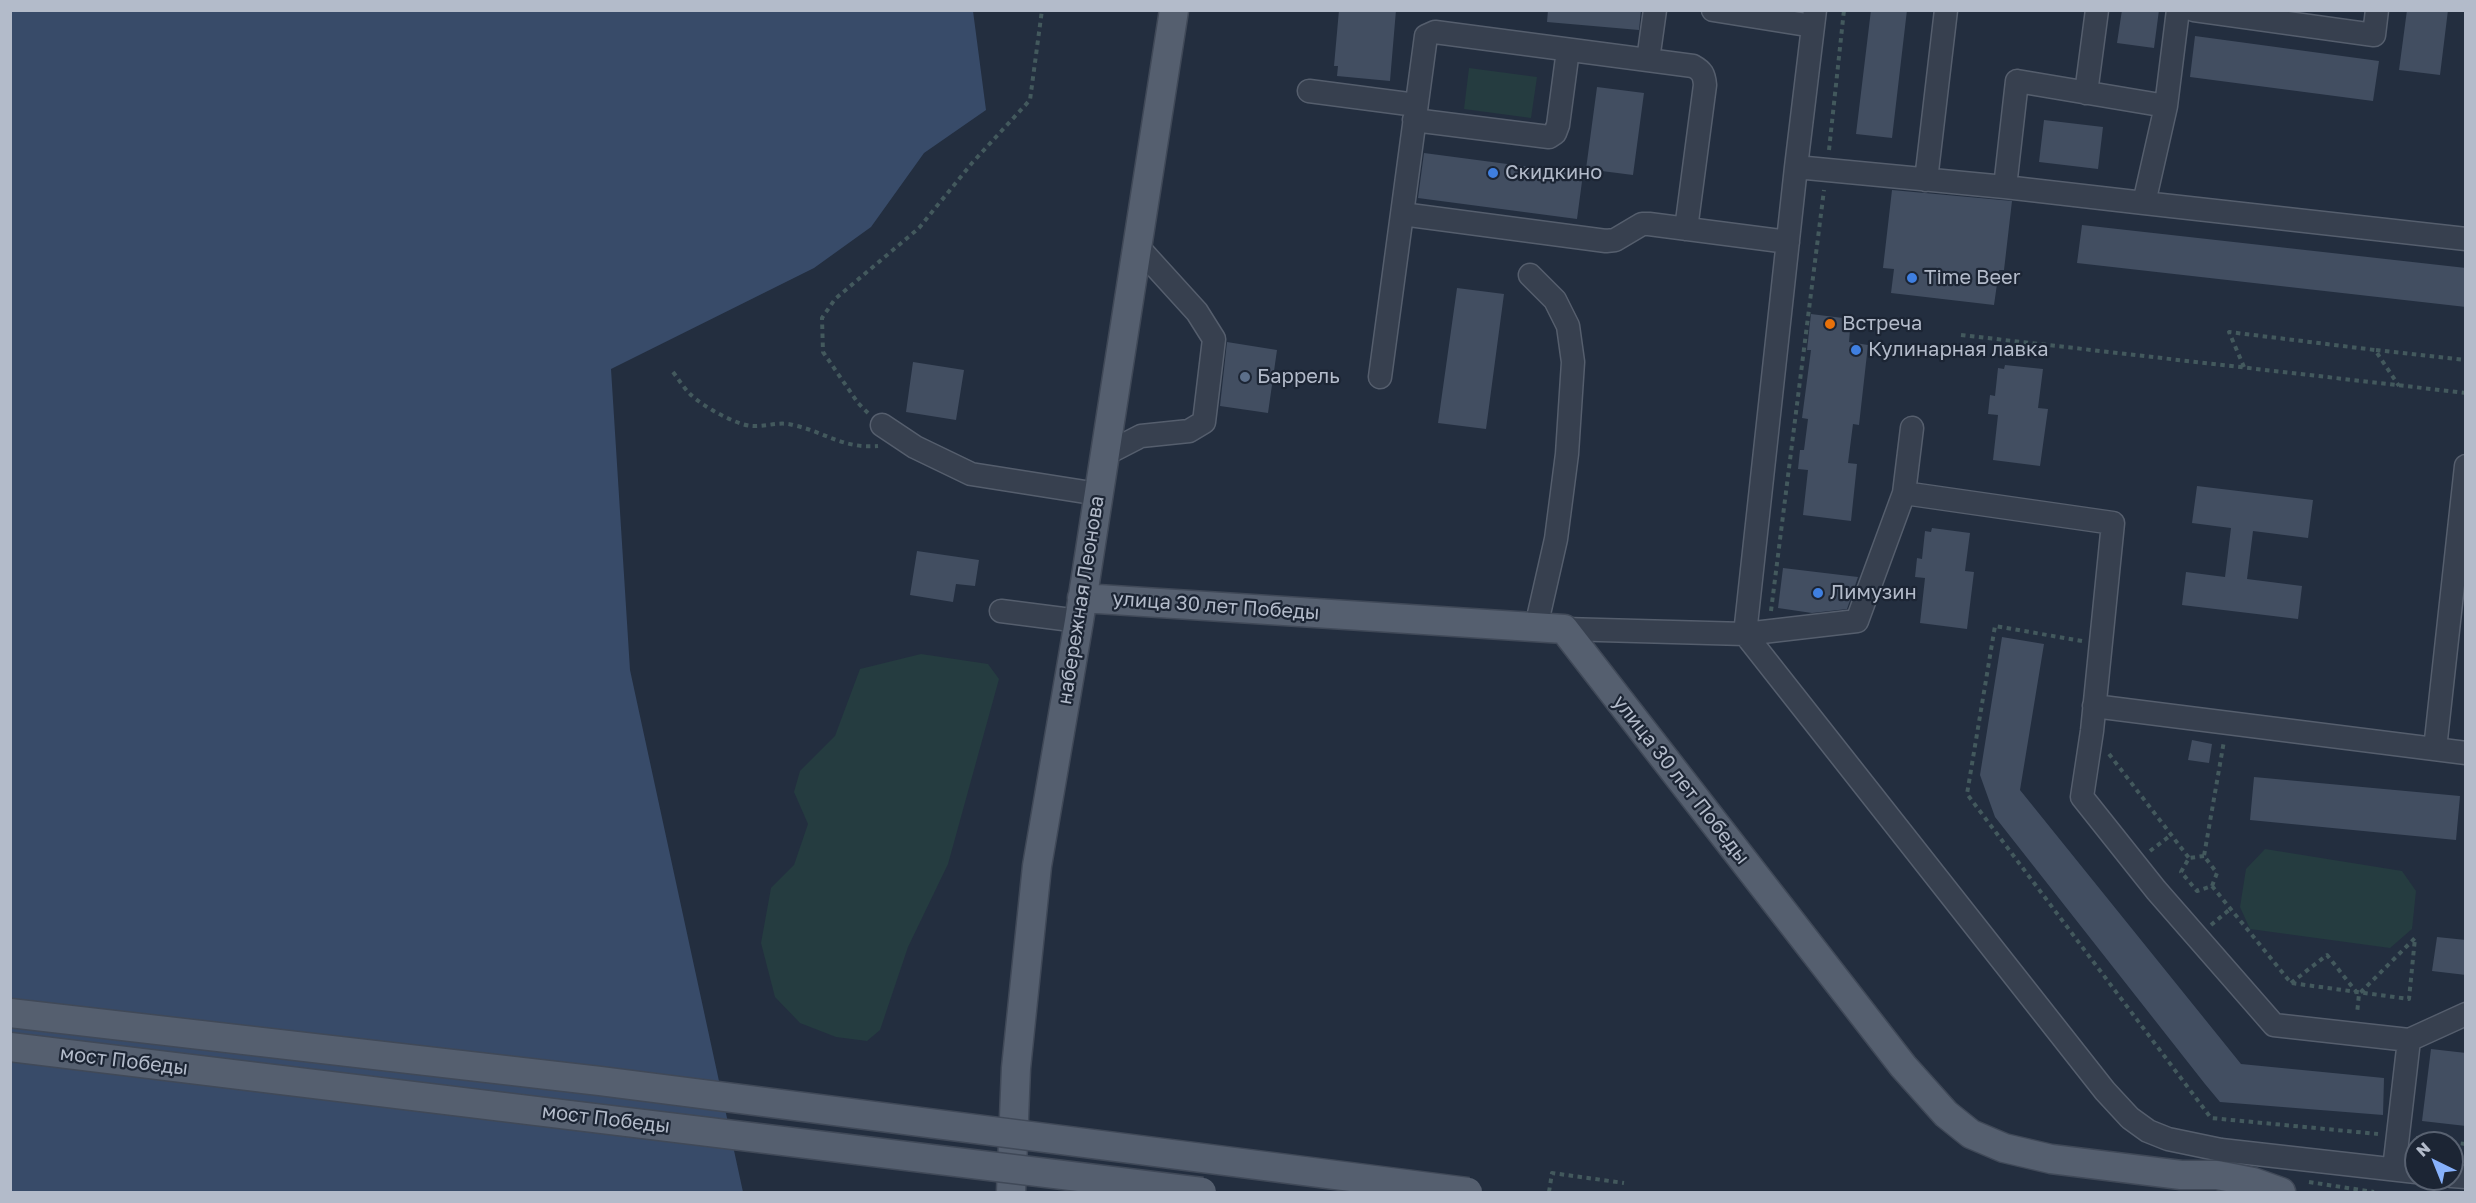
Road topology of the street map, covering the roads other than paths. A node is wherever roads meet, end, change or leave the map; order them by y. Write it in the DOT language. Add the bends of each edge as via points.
graph roads {
  1 [pos="1174,10"];
  2 [pos="1655,10"];
  3 [pos="1713,10"];
  4 [pos="1946,10"];
  5 [pos="2097,10"];
  6 [pos="2178,10"];
  7 [pos="2194,10"];
  8 [pos="2377,10"];
  9 [pos="1758,14"];
  10 [pos="1814,18"];
  11 [pos="1568,50"];
  12 [pos="1648,60"];
  13 [pos="1309,91"];
  14 [pos="2086,93"];
  15 [pos="2166,106"];
  16 [pos="1415,112"];
  17 [pos="1796,167"];
  18 [pos="1926,180"];
  19 [pos="2005,186"];
  20 [pos="2144,203"];
  21 [pos="1402,214"];
  22 [pos="1686,229"];
  23 [pos="2466,239"];
  24 [pos="1788,242"];
  25 [pos="1137,246"];
  26 [pos="1530,275"];
  27 [pos="1380,377"];
  28 [pos="882,425"];
  29 [pos="1912,428"];
  30 [pos="1104,455"];
  31 [pos="2466,466"];
  32 [pos="1904,493"];
  33 [pos="1098,494"];
  34 [pos="1081,609"];
  35 [pos="1000,611"];
  36 [pos="1550,628"];
  37 [pos="1745,634"];
  38 [pos="2094,705"];
  39 [pos="2435,749"];
  40 [pos="2466,753"];
  41 [pos="10,1013"];
  42 [pos="2466,1014"];
  43 [pos="2409,1041"];
  44 [pos="10,1047"];
  45 [pos="2404,1166"];
  46 [pos="2404,1171"];
  47 [pos="2181,1175"];
  48 [pos="1011,1192"];
  49 [pos="1202,1192"];
  50 [pos="1468,1192"];
  51 [pos="2210,1192"];
  52 [pos="2281,1192"];
  1 -- 25 [label="main road, набережная Леонова"];
  2 -- 12 [label="street"];
  3 -- 9 [label="street"];
  4 -- 18 [label="street"];
  5 -- 14 [label="street"];
  6 -- 15 [label="street"];
  7 -- 8 [label="street" via="2374,35"];
  9 -- 10 [label="street"];
  10 -- 17 [label="street"];
  11 -- 12 [label="street"];
  11 -- 16 [label="street" via="1430,33 1425,40"];
  11 -- 16 [label="street" via="1558,125 1549,137"];
  12 -- 22 [label="street" via="1693,66 1704,76"];
  13 -- 16 [label="street"];
  14 -- 15 [label="street"];
  14 -- 19 [label="street" via="2017,81"];
  15 -- 20 [label="street"];
  16 -- 21 [label="street"];
  17 -- 18 [label="street"];
  17 -- 24 [label="street"];
  18 -- 19 [label="street"];
  19 -- 20 [label="street"];
  20 -- 23 [label="street"];
  21 -- 22 [label="street" via="1606,241 1626,235 1642,224"];
  21 -- 27 [label="street"];
  22 -- 24 [label="street"];
  24 -- 37 [label="street"];
  25 -- 30 [label="main road, набережная Леонова"];
  25 -- 30 [label="street" via="1197,312 1214,339 1204,422 1188,431 1141,436"];
  26 -- 36 [label="street" via="1555,300 1564,317 1573,362"];
  28 -- 33 [label="street" via="915,447 972,474"];
  29 -- 32 [label="street"];
  30 -- 33 [label="main road, набережная Леонова"];
  31 -- 39 [label="street"];
  32 -- 37 [label="street" via="1857,621"];
  32 -- 38 [label="street" via="2113,524"];
  33 -- 34 [label="main road, набережная Леонова"];
  34 -- 35 [label="street"];
  34 -- 36 [label="main road, улица 30 лет Победы"];
  34 -- 48 [label="main road, набережная Леонова" via="1037,866 1016,1068"];
  36 -- 37 [label="street"];
  36 -- 47 [label="main road, улица 30 лет Победы" via="1903,1066 1946,1114 1971,1134 2004,1148 2051,1159"];
  37 -- 46 [label="street" via="2130,1118 2168,1139 2221,1150"];
  38 -- 39 [label="street"];
  38 -- 43 [label="street" via="2082,797 2274,1025"];
  39 -- 40 [label="street"];
  41 -- 50 [label="main road, bridge" via="600,1081"];
  42 -- 43 [label="street"];
  43 -- 45 [label="street" via="2398,1136"];
  44 -- 49 [label="main road, мост Победы, bridge"];
  47 -- 51 [label="main road"];
  47 -- 52 [label="main road, улица 30 лет Победы" via="2217,1175"];
}
